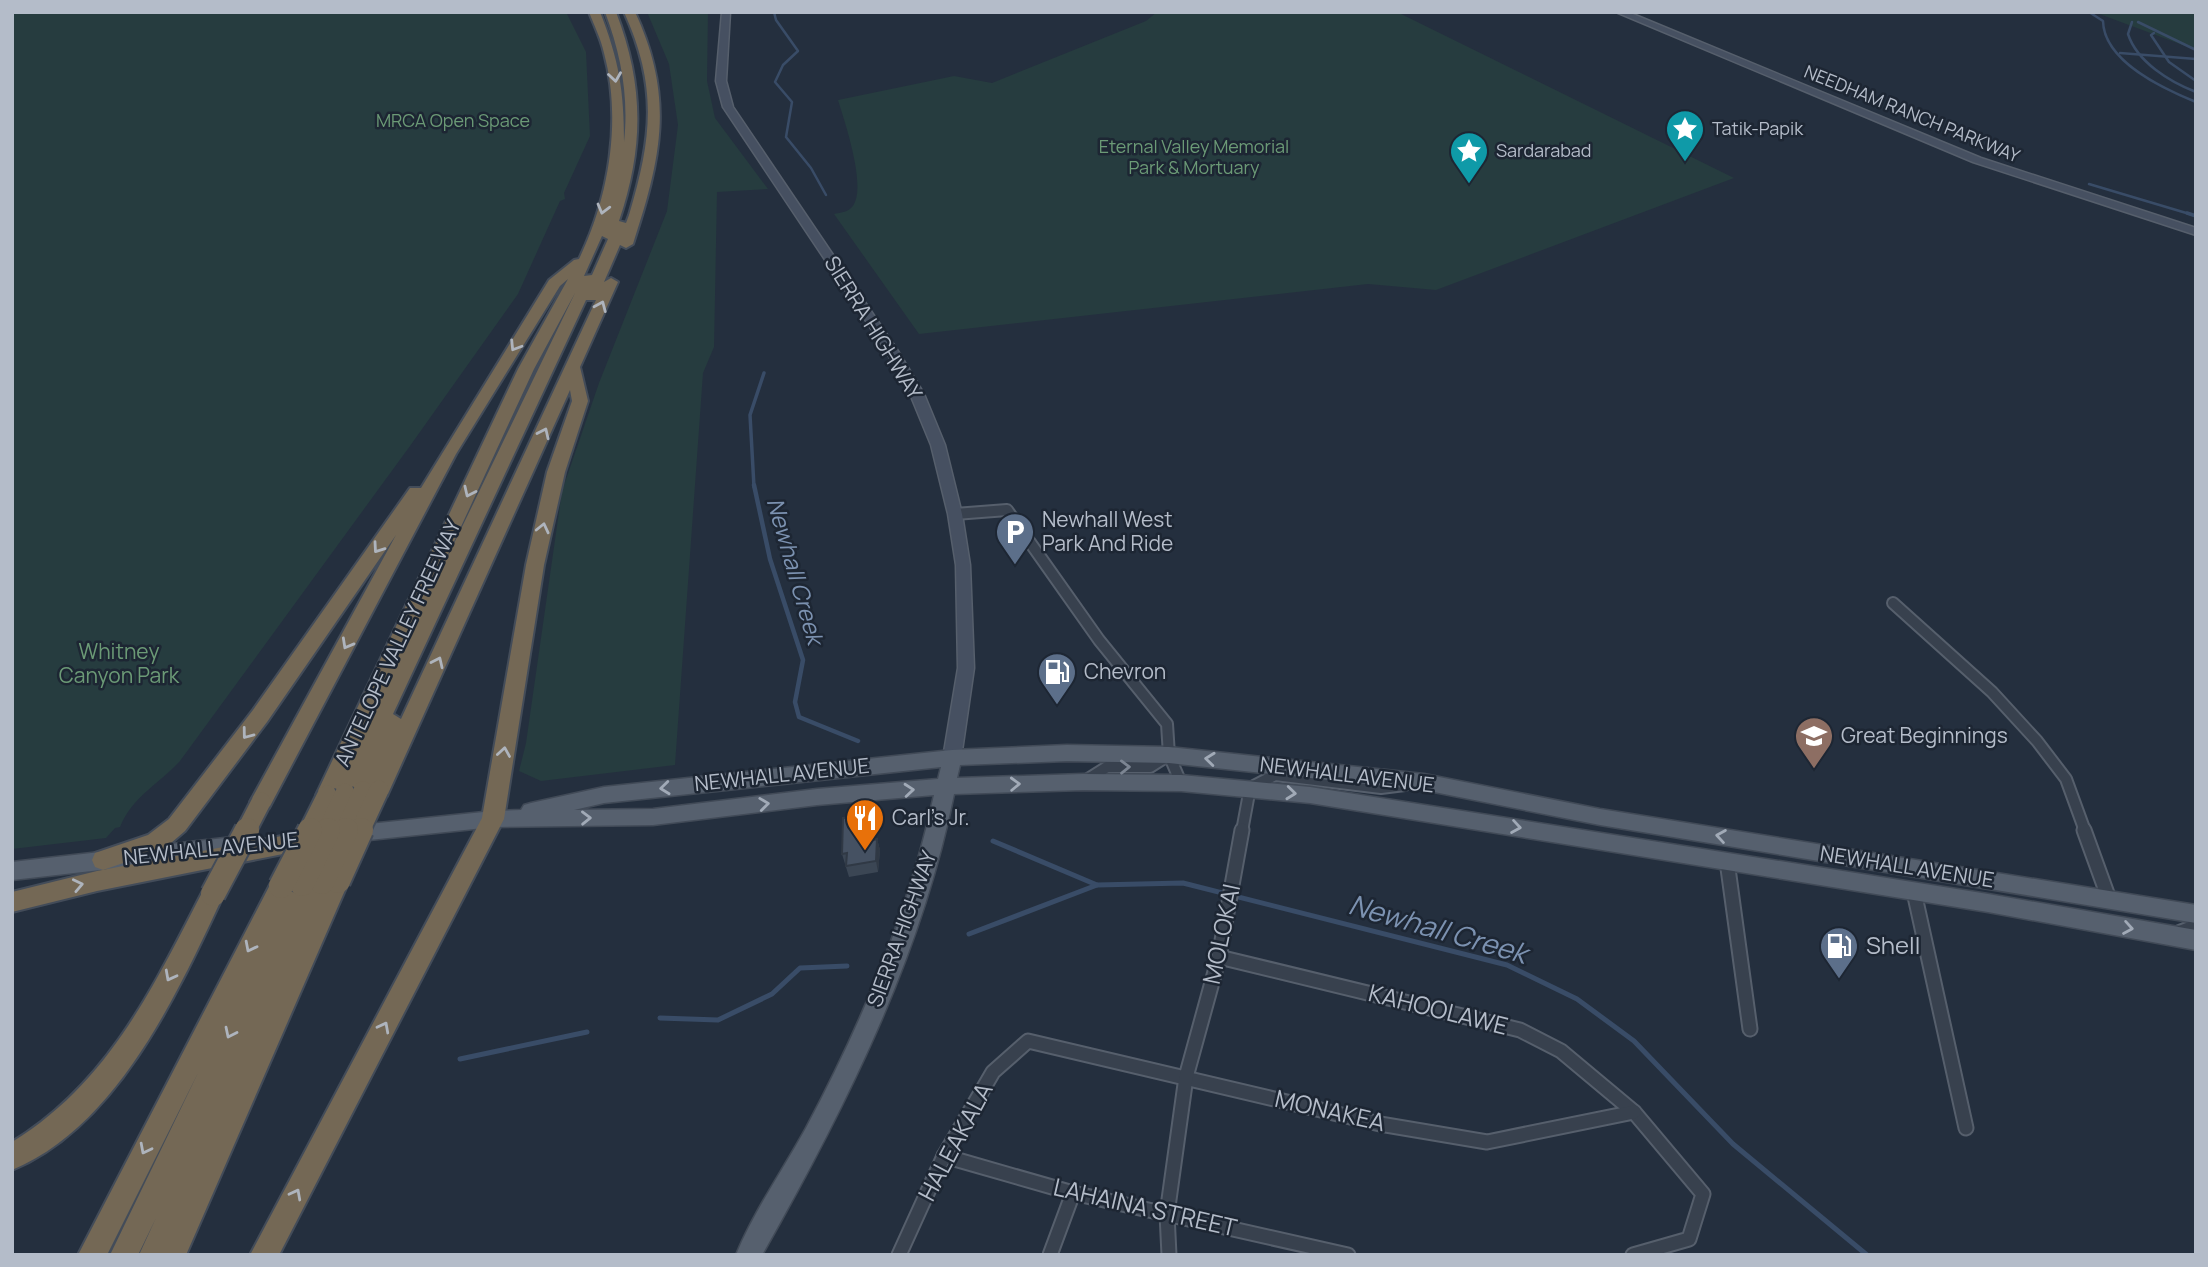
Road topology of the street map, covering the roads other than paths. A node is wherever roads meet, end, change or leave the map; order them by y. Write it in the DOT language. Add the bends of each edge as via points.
graph roads {
  1 [pos="594,12"];
  2 [pos="610,12"];
  3 [pos="617,12"];
  4 [pos="629,12"];
  5 [pos="726,12"];
  6 [pos="1620,12"];
  7 [pos="2196,232"];
  8 [pos="588,256"];
  9 [pos="574,369"];
  10 [pos="448,454"];
  11 [pos="955,513"];
  12 [pos="1893,603"];
  13 [pos="1169,755"];
  14 [pos="952,758"];
  15 [pos="1083,782"];
  16 [pos="1424,782"];
  17 [pos="1181,783"];
  18 [pos="947,786"];
  19 [pos="1250,788"];
  20 [pos="353,792"];
  21 [pos="493,819"];
  22 [pos="325,837"];
  23 [pos="1860,859"];
  24 [pos="103,860"];
  25 [pos="1727,860"];
  26 [pos="12,870"];
  27 [pos="1956,875"];
  28 [pos="311,883"];
  29 [pos="1866,884"];
  30 [pos="1914,892"];
  31 [pos="2109,899"];
  32 [pos="12,902"];
  33 [pos="1988,903"];
  34 [pos="2196,915"];
  35 [pos="2196,926"];
  36 [pos="2171,936"];
  37 [pos="2196,940"];
  38 [pos="1219,957"];
  39 [pos="1750,1029"];
  40 [pos="1028,1041"];
  41 [pos="1186,1077"];
  42 [pos="1633,1112"];
  43 [pos="1966,1128"];
  44 [pos="944,1156"];
  45 [pos="12,1157"];
  46 [pos="1073,1193"];
  47 [pos="1167,1214"];
  48 [pos="92,1255"];
  49 [pos="124,1255"];
  50 [pos="153,1255"];
  51 [pos="172,1255"];
  52 [pos="264,1255"];
  53 [pos="748,1255"];
  54 [pos="899,1255"];
  55 [pos="1051,1255"];
  56 [pos="1168,1255"];
  57 [pos="1348,1255"];
  58 [pos="1633,1255"];
  1 -- 8 [label="highway, ANTELOPE VALLEY FREEWAY, one-way" via="614,66 618,149"];
  2 -- 20 [label="highway" via="625,48 633,103 629,160 619,206"];
  3 -- 20 [label="highway" via="637,62 643,119 628,205 599,278"];
  9 -- 4 [label="highway, ANTELOPE VALLEY FREEWAY, one-way" via="617,268 650,165 655,127 651,78"];
  5 -- 11 [label="main road, SIERRA HIGHWAY" via="721,72 728,107 917,394 938,445"];
  6 -- 7 [label="main road, NEEDHAM RANCH PARKWAY" via="1977,160"];
  8 -- 10 [label="highway, one-way" via="554,283"];
  8 -- 20 [label="highway, ANTELOPE VALLEY FREEWAY, one-way" via="526,369"];
  20 -- 9 [label="highway, ANTELOPE VALLEY FREEWAY, one-way"];
  21 -- 9 [label="highway, one-way" via="535,565 556,472 580,401"];
  10 -- 24 [label="highway, one-way" via="423,482 260,716 177,825 156,842"];
  10 -- 45 [label="highway, one-way, bridge" via="126,1055 81,1108"];
  11 -- 13 [label="street" via="1007,510 1099,640 1167,724"];
  11 -- 14 [label="main road, SIERRA HIGHWAY" via="963,565 966,668"];
  12 -- 31 [label="street" via="1992,692 2066,779"];
  13 -- 14 [label="main road, NEWHALL AVENUE"];
  15 -- 13 [label="street, one-way" via="1107,768 1150,767"];
  16 -- 13 [label="main road, NEWHALL AVENUE, one-way"];
  13 -- 17 [label="street"];
  14 -- 18 [label="main road, SIERRA HIGHWAY"];
  14 -- 21 [label="main road, NEWHALL AVENUE, one-way" via="604,795"];
  15 -- 17 [label="main road, NEWHALL AVENUE"];
  18 -- 15 [label="main road, NEWHALL AVENUE, one-way"];
  16 -- 19 [label="street" via="1381,788 1275,775"];
  23 -- 16 [label="main road, NEWHALL AVENUE, one-way" via="1600,817"];
  17 -- 19 [label="main road, NEWHALL AVENUE"];
  21 -- 18 [label="main road, NEWHALL AVENUE, one-way" via="653,817"];
  18 -- 53 [label="main road, SIERRA HIGHWAY" via="929,862 901,943 828,1112"];
  19 -- 25 [label="main road, NEWHALL AVENUE, one-way"];
  19 -- 38 [label="street, MOLOKAI"];
  20 -- 28 [label="highway, ANTELOPE VALLEY FREEWAY, bridge"];
  20 -- 28 [label="highway, bridge"];
  21 -- 22 [label="main road, NEWHALL AVENUE"];
  52 -- 21 [label="highway, one-way"];
  22 -- 24 [label="main road, NEWHALL AVENUE"];
  32 -- 22 [label="highway, one-way"];
  23 -- 25 [label="main road" via="1845,869 1742,852"];
  23 -- 27 [label="main road, NEWHALL AVENUE"];
  24 -- 26 [label="main road, NEWHALL AVENUE"];
  25 -- 29 [label="main road, NEWHALL AVENUE"];
  25 -- 39 [label="street"];
  27 -- 29 [label="main road" via="1941,880 1897,877"];
  27 -- 31 [label="main road, NEWHALL AVENUE"];
  28 -- 48 [label="highway, ANTELOPE VALLEY FREEWAY, one-way"];
  28 -- 49 [label="highway, one-way"];
  28 -- 50 [label="highway"];
  28 -- 51 [label="highway, ANTELOPE VALLEY FREEWAY"];
  29 -- 30 [label="main road, NEWHALL AVENUE"];
  30 -- 33 [label="main road, NEWHALL AVENUE"];
  30 -- 43 [label="street"];
  31 -- 33 [label="main road" via="2092,909 2020,899"];
  31 -- 34 [label="main road, NEWHALL AVENUE"];
  33 -- 36 [label="main road, NEWHALL AVENUE, one-way"];
  35 -- 36 [label="street"];
  36 -- 37 [label="main road, NEWHALL AVENUE"];
  38 -- 41 [label="street, MOLOKAI"];
  38 -- 42 [label="street, KAHOOLAWE" via="1520,1030 1561,1051"];
  40 -- 41 [label="street, MONAKEA"];
  40 -- 44 [label="street, HALEAKALA" via="993,1072"];
  41 -- 42 [label="street, MONAKEA" via="1380,1124 1487,1142"];
  41 -- 47 [label="street, MOLOKAI"];
  42 -- 58 [label="street" via="1703,1194 1689,1239"];
  44 -- 46 [label="street, LAHAINA STREET"];
  44 -- 54 [label="street, HALEAKALA"];
  46 -- 47 [label="street, LAHAINA STREET"];
  46 -- 55 [label="street"];
  47 -- 56 [label="street, MOLOKAI"];
  47 -- 57 [label="street, LAHAINA STREET"];
}
